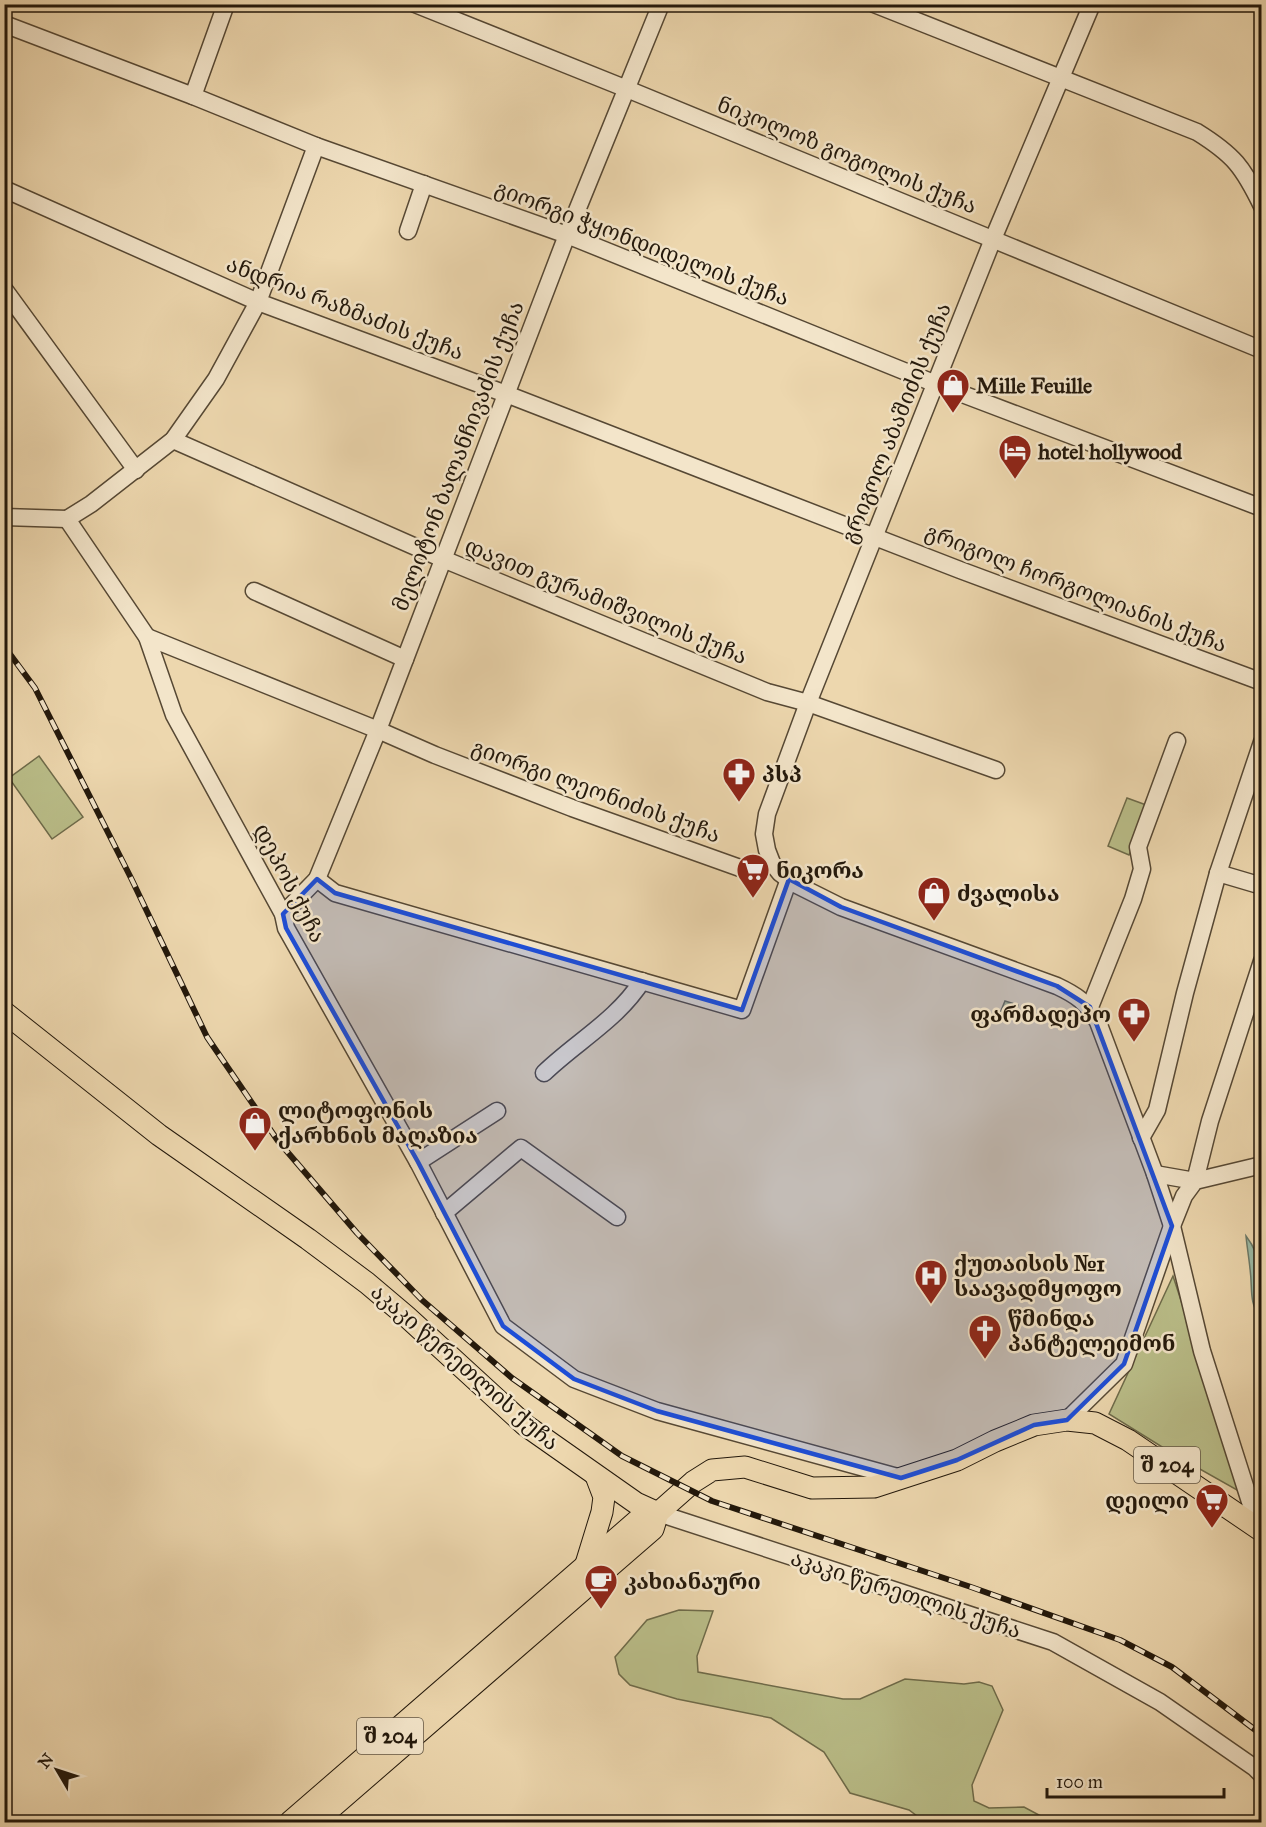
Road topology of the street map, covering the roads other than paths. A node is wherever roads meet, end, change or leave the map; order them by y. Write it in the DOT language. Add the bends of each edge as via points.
graph roads {
  1 [pos="226,4"];
  2 [pos="415,4"];
  3 [pos="661,4"];
  4 [pos="874,4"];
  5 [pos="1092,4"];
  6 [pos="4,24"];
  7 [pos="1062,78"];
  8 [pos="627,89"];
  9 [pos="193,96"];
  10 [pos="316,146"];
  11 [pos="424,184"];
  12 [pos="4,189"];
  13 [pos="1262,206"];
  14 [pos="408,231"];
  15 [pos="567,235"];
  16 [pos="993,239"];
  17 [pos="4,289"];
  18 [pos="258,302"];
  19 [pos="1262,350"];
  20 [pos="936,384"];
  21 [pos="506,394"];
  22 [pos="173,440"];
  23 [pos="136,470"];
  24 [pos="1262,508"];
  25 [pos="4,517"];
  26 [pos="67,519"];
  27 [pos="875,537"];
  28 [pos="443,559"];
  29 [pos="254,591"];
  30 [pos="147,637"];
  31 [pos="405,659"];
  32 [pos="1262,682"];
  33 [pos="808,703"];
  34 [pos="378,730"];
  35 [pos="1177,741"];
  36 [pos="1262,742"];
  37 [pos="996,770"];
  38 [pos="772,863"];
  39 [pos="1218,873"];
  40 [pos="317,879"];
  41 [pos="789,879"];
  42 [pos="1262,886"];
  43 [pos="283,914"];
  44 [pos="1262,961"];
  45 [pos="642,981"];
  46 [pos="1090,1007"];
  47 [pos="4,1012"];
  48 [pos="544,1073"];
  49 [pos="497,1111"];
  50 [pos="1141,1138"];
  51 [pos="418,1162"];
  52 [pos="1262,1165"];
  53 [pos="1155,1174"];
  54 [pos="1195,1181"];
  55 [pos="444,1213"];
  56 [pos="617,1216"];
  57 [pos="1172,1226"];
  58 [pos="1067,1420"];
  59 [pos="596,1476"];
  60 [pos="901,1479"];
  61 [pos="658,1513"];
  62 [pos="1260,1530"];
  63 [pos="585,1566"];
  64 [pos="497,1656"];
  65 [pos="1262,1775"];
  66 [pos="290,1822"];
  67 [pos="315,1822"];
  1 -- 9 [label="street"];
  2 -- 8 [label="street, ნიკოლოზ გოგოლის ქუჩა"];
  3 -- 8 [label="street, მელიტონ ბალანჩივაძის ქუჩა"];
  4 -- 7 [label="street"];
  5 -- 7 [label="street, გრიგოლ აბაშიძის ქუჩა"];
  6 -- 9 [label="street, გიორგი ჭყონდიდელის ქუჩა"];
  7 -- 13 [label="street" via="1197,132 1223,148 1246,174"];
  7 -- 16 [label="street, გრიგოლ აბაშიძის ქუჩა"];
  8 -- 15 [label="street, მელიტონ ბალანჩივაძის ქუჩა"];
  8 -- 16 [label="street, ნიკოლოზ გოგოლის ქუჩა"];
  9 -- 10 [label="street, გიორგი ჭყონდიდელის ქუჩა"];
  10 -- 11 [label="street, გიორგი ჭყონდიდელის ქუჩა"];
  10 -- 18 [label="street"];
  11 -- 14 [label="street"];
  11 -- 15 [label="street, გიორგი ჭყონდიდელის ქუჩა"];
  12 -- 18 [label="street, ანდრია რაზმაძის ქუჩა"];
  15 -- 20 [label="street, გიორგი ჭყონდიდელის ქუჩა"];
  15 -- 21 [label="street, მელიტონ ბალანჩივაძის ქუჩა"];
  16 -- 19 [label="street, ნიკოლოზ გოგოლის ქუჩა"];
  16 -- 20 [label="street, გრიგოლ აბაშიძის ქუჩა"];
  17 -- 23 [label="street"];
  18 -- 21 [label="street, ანდრია რაზმაძის ქუჩა"];
  18 -- 22 [label="street" via="216,379"];
  20 -- 24 [label="street, გიორგი ჭყონდიდელის ქუჩა"];
  20 -- 27 [label="street, გრიგოლ აბაშიძის ქუჩა"];
  21 -- 27 [label="street, ანდრია რაზმაძის ქუჩა"];
  21 -- 28 [label="street, მელიტონ ბალანჩივაძის ქუჩა"];
  22 -- 23 [label="street"];
  22 -- 28 [label="street, დავით გურამიშვილის ქუჩა"];
  23 -- 26 [label="street"];
  25 -- 26 [label="street"];
  26 -- 30 [label="street, დეპოს ქუჩა"];
  27 -- 32 [label="street, გრიგოლ ჩორგოლიანის ქუჩა"];
  27 -- 33 [label="street, გრიგოლ აბაშიძის ქუჩა"];
  28 -- 31 [label="street, მელიტონ ბალანჩივაძის ქუჩა"];
  28 -- 33 [label="street, დავით გურამიშვილის ქუჩა" via="767,692"];
  29 -- 31 [label="street"];
  30 -- 34 [label="street, გიორგი ლეონიძის ქუჩა"];
  30 -- 43 [label="street, დეპოს ქუჩა" via="174,715"];
  31 -- 34 [label="street, მელიტონ ბალანჩივაძის ქუჩა"];
  33 -- 37 [label="street, დავით გურამიშვილის ქუჩა"];
  33 -- 38 [label="street, გრიგოლ აბაშიძის ქუჩა" via="767,814 764,834"];
  34 -- 38 [label="street, გიორგი ლეონიძის ქუჩა" via="551,800 740,868"];
  34 -- 40 [label="street, მელიტონ ბალანჩივაძის ქუჩა"];
  35 -- 46 [label="street" via="1138,847 1142,869 1133,899"];
  36 -- 39 [label="street"];
  38 -- 41 [label="street"];
  39 -- 42 [label="street"];
  39 -- 50 [label="street" via="1157,1110"];
  40 -- 43 [label="street, მელიტონ ბალანჩივაძის ქუჩა"];
  40 -- 45 [label="street" via="335,893"];
  41 -- 45 [label="street" via="741,1010"];
  41 -- 46 [label="street" via="841,907 1057,986"];
  43 -- 51 [label="street, დეპოს ქუჩა" via="286,928"];
  44 -- 54 [label="street" via="1209,1121"];
  45 -- 48 [label="street" via="623,1006"];
  46 -- 50 [label="street"];
  47 -- 59 [label="main road, აკაკი წერეთლის ქუჩა" via="159,1135 367,1283 525,1425"];
  49 -- 51 [label="street"];
  50 -- 53 [label="street"];
  51 -- 55 [label="street, დეპოს ქუჩა"];
  52 -- 54 [label="street"];
  53 -- 54 [label="street"];
  53 -- 57 [label="street"];
  54 -- 57 [label="street"];
  55 -- 56 [label="street" via="521,1148"];
  55 -- 60 [label="street, დეპოს ქუჩა" via="502,1326 574,1379 657,1411"];
  57 -- 58 [label="street" via="1124,1364"];
  57 -- 62 [label="street" via="1202,1351"];
  58 -- 60 [label="main road, შ 204" via="1034,1425 957,1460"];
  58 -- 62 [label="main road, შ 204" via="1095,1423 1128,1440"];
  59 -- 61 [label="main road, აკაკი წერეთლის ქუჩა"];
  59 -- 63 [label="main road" via="604,1497"];
  60 -- 61 [label="main road, შ 204" via="874,1487 812,1488 745,1467 721,1468 702,1474"];
  61 -- 63 [label="main road, შ 204" via="646,1513"];
  61 -- 64 [label="main road, შ 204" via="653,1529"];
  61 -- 65 [label="street, აკაკი წერეთლის ქუჩა" via="1053,1642 1160,1702"];
  63 -- 64 [label="main road, შ 204"];
  64 -- 66 [label="main road, შ 204"];
  64 -- 67 [label="main road, შ 204"];
}
